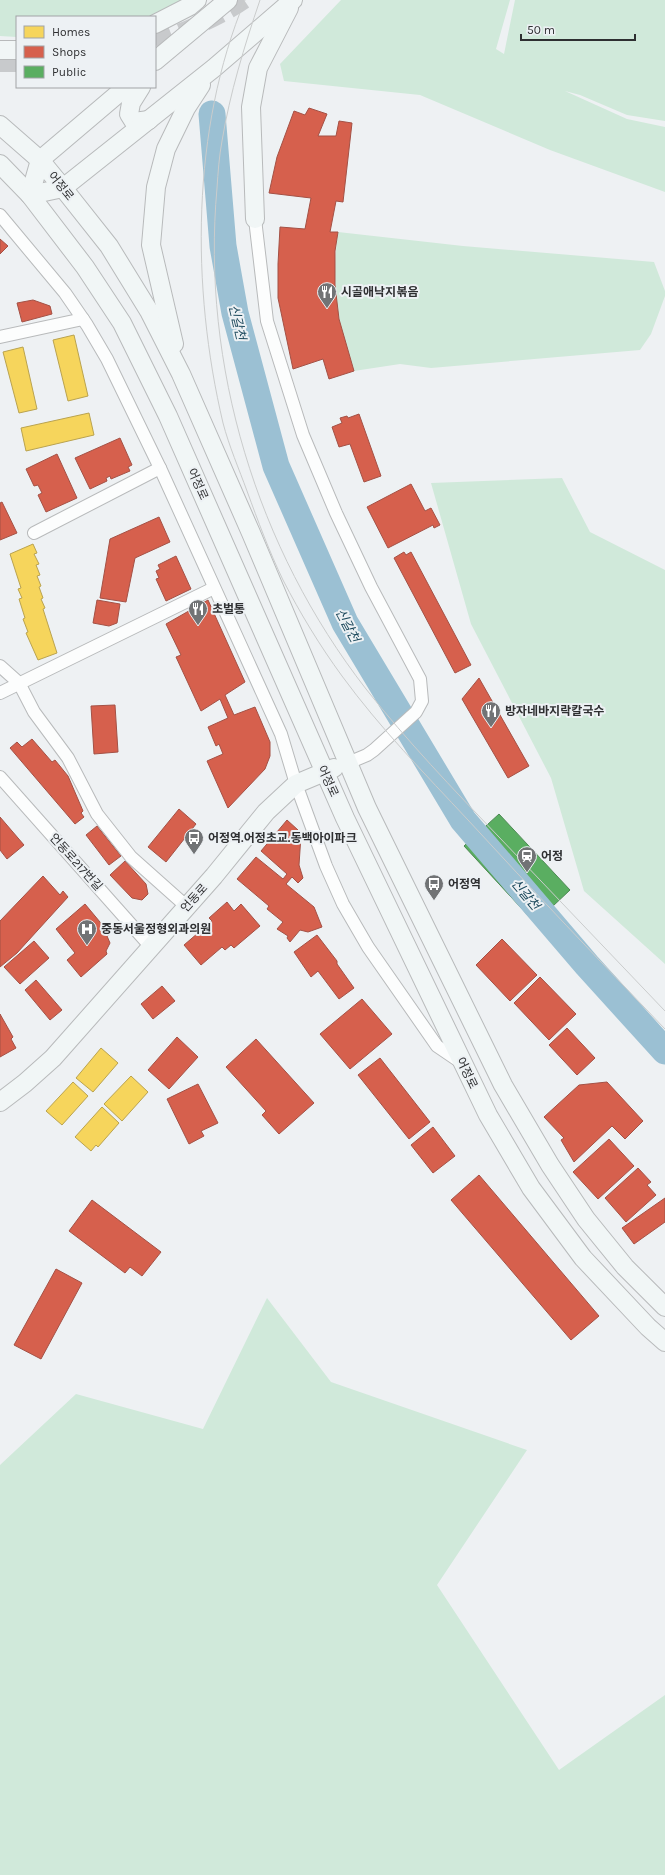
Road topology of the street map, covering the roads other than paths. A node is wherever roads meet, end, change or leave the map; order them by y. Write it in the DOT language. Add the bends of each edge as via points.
graph roads {
  1 [pos="197,0"];
  2 [pos="228,0"];
  3 [pos="293,0"];
  4 [pos="156,23"];
  5 [pos="0,50"];
  6 [pos="16,50"];
  7 [pos="157,61"];
  8 [pos="214,68"];
  9 [pos="125,88"];
  10 [pos="140,88"];
  11 [pos="149,120"];
  12 [pos="0,125"];
  13 [pos="40,160"];
  14 [pos="0,164"];
  15 [pos="63,188"];
  16 [pos="30,195"];
  17 [pos="0,215"];
  18 [pos="256,219"];
  19 [pos="83,319"];
  20 [pos="0,337"];
  21 [pos="181,374"];
  22 [pos="160,468"];
  23 [pos="34,532"];
  24 [pos="214,588"];
  25 [pos="0,666"];
  26 [pos="19,684"];
  27 [pos="0,693"];
  28 [pos="348,763"];
  29 [pos="324,771"];
  30 [pos="0,777"];
  31 [pos="296,784"];
  32 [pos="186,906"];
  33 [pos="151,947"];
  34 [pos="462,1063"];
  35 [pos="0,1102"];
  36 [pos="665,1308"];
  37 [pos="665,1342"];
  1 -- 4 [label="main road"];
  2 -- 7 [label="main road"];
  3 -- 8 [label="main road"];
  3 -- 18 [label="main road" via="258,68 250,107"];
  5 -- 6 [label="main road"];
  8 -- 11 [label="main road"];
  8 -- 21 [label="main road" via="186,108 166,149 156,187 151,246"];
  9 -- 13 [label="main road"];
  10 -- 11 [label="main road" via="131,103 128,114 134,122"];
  11 -- 15 [label="main road"];
  12 -- 13 [label="main road, 어정로"];
  13 -- 15 [label="main road, 어정로"];
  13 -- 16 [label="main road"];
  14 -- 16 [label="main road, 어정로"];
  15 -- 16 [label="main road"];
  15 -- 21 [label="main road, 어정로" via="109,246 149,310"];
  16 -- 29 [label="main road, 어정로" via="85,267 122,323 168,416"];
  17 -- 19 [label="street" via="65,293"];
  18 -- 28 [label="street" via="267,321 303,435 371,587 420,678 422,701 416,712 374,750"];
  19 -- 20 [label="street"];
  19 -- 22 [label="street" via="107,359"];
  21 -- 28 [label="main road, 어정로" via="252,533"];
  22 -- 23 [label="street"];
  22 -- 24 [label="street"];
  24 -- 26 [label="street"];
  24 -- 31 [label="street" via="281,734"];
  25 -- 26 [label="street"];
  26 -- 27 [label="street"];
  26 -- 32 [label="street" via="34,712 68,758 97,814 131,857"];
  28 -- 29 [label="main road, 언동로"];
  28 -- 36 [label="main road, 어정로" via="367,808 502,1086 586,1219 625,1267"];
  29 -- 31 [label="main road, 언동로"];
  29 -- 34 [label="main road, 어정로"];
  30 -- 33 [label="street, 언동로217번길"];
  31 -- 32 [label="main road, 언동로" via="266,812"];
  31 -- 34 [label="street" via="340,898 368,947 437,1046"];
  32 -- 33 [label="main road, 언동로"];
  33 -- 35 [label="main road, 언동로" via="53,1058"];
  34 -- 37 [label="main road, 어정로" via="531,1188 583,1258"];
}
